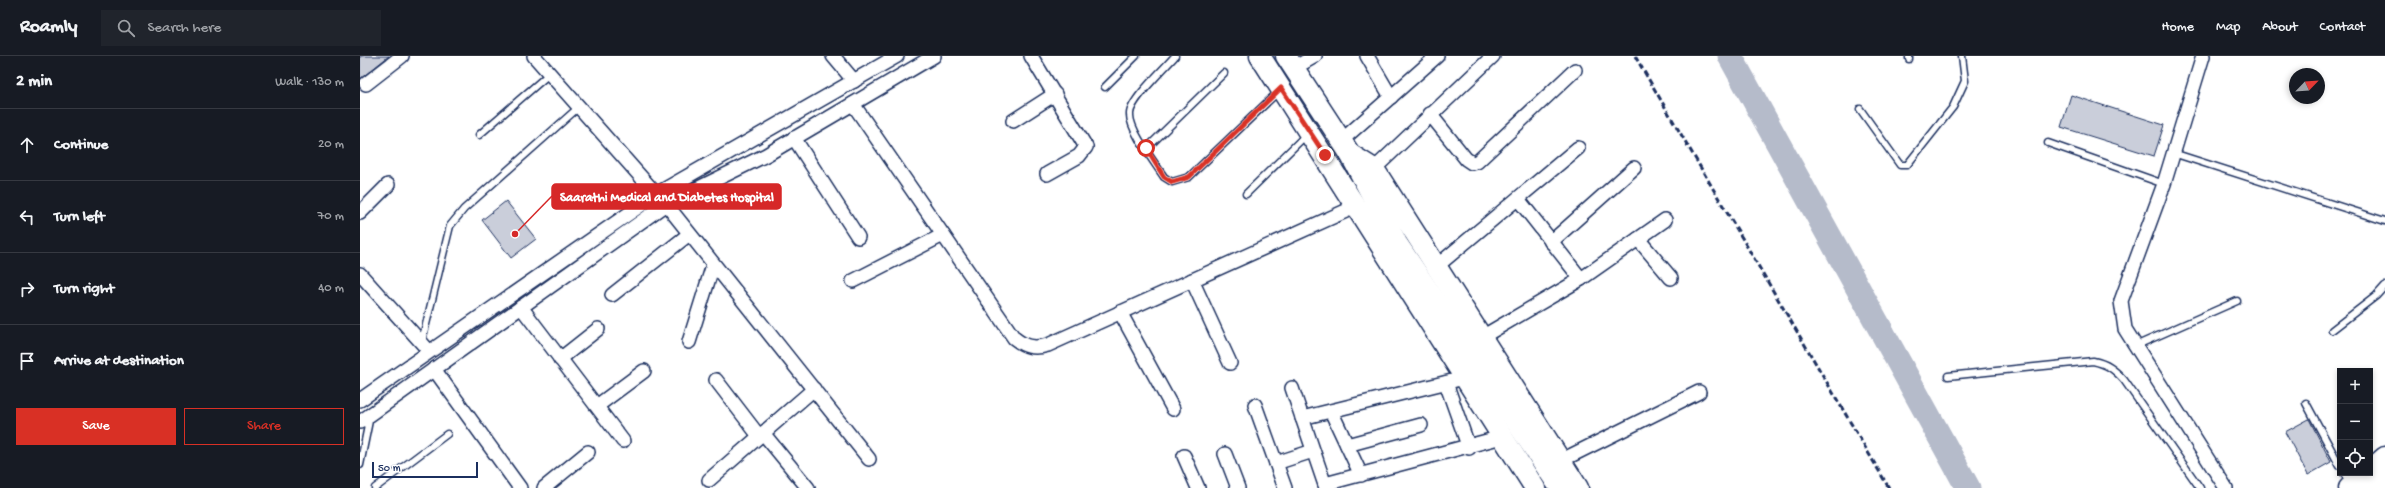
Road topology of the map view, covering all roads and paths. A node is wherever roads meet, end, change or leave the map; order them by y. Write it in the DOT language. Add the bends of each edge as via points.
graph roads {
  1 [pos="402,56"];
  2 [pos="534,56"];
  3 [pos="832,56"];
  4 [pos="897,56"];
  5 [pos="934,56"];
  6 [pos="1031,56"];
  7 [pos="1136,56"];
  8 [pos="1175,56"];
  9 [pos="1260,56"];
  10 [pos="1315,56"];
  11 [pos="1367,56"];
  12 [pos="1437,56"];
  13 [pos="1493,56"];
  14 [pos="1962,56"];
  15 [pos="2204,56"];
  16 [pos="1290,62"];
  17 [pos="1575,70"];
  18 [pos="1224,73"];
  19 [pos="549,74"];
  20 [pos="854,81"];
  21 [pos="366,84"];
  22 [pos="1106,87"];
  23 [pos="1281,88"];
  24 [pos="1055,94"];
  25 [pos="1391,97"];
  26 [pos="853,104"];
  27 [pos="579,107"];
  28 [pos="1860,109"];
  29 [pos="1430,114"];
  30 [pos="1012,121"];
  31 [pos="1310,132"];
  32 [pos="479,135"];
  33 [pos="794,138"];
  34 [pos="2048,143"];
  35 [pos="1346,147"];
  36 [pos="1146,148"];
  37 [pos="1578,148"];
  38 [pos="2173,153"];
  39 [pos="1634,168"];
  40 [pos="1374,169"];
  41 [pos="1047,174"];
  42 [pos="2164,184"];
  43 [pos="388,185"];
  44 [pos="656,194"];
  45 [pos="1246,194"];
  46 [pos="1518,200"];
  47 [pos="666,204"];
  48 [pos="1357,206"];
  49 [pos="360,213"];
  50 [pos="1665,220"];
  51 [pos="2385,221"];
  52 [pos="688,235"];
  53 [pos="943,235"];
  54 [pos="858,237"];
  55 [pos="1638,239"];
  56 [pos="1551,242"];
  57 [pos="713,265"];
  58 [pos="1437,266"];
  59 [pos="360,274"];
  60 [pos="1672,278"];
  61 [pos="1581,279"];
  62 [pos="1192,280"];
  63 [pos="853,281"];
  64 [pos="2385,286"];
  65 [pos="612,295"];
  66 [pos="2237,301"];
  67 [pos="521,307"];
  68 [pos="1120,312"];
  69 [pos="598,329"];
  70 [pos="2332,330"];
  71 [pos="1482,337"];
  72 [pos="688,342"];
  73 [pos="425,346"];
  74 [pos="2135,346"];
  75 [pos="560,359"];
  76 [pos="1230,363"];
  77 [pos="434,369"];
  78 [pos="644,371"];
  79 [pos="1948,376"];
  80 [pos="716,380"];
  81 [pos="1455,380"];
  82 [pos="1292,388"];
  83 [pos="814,389"];
  84 [pos="1699,392"];
  85 [pos="360,400"];
  86 [pos="2306,403"];
  87 [pos="1254,405"];
  88 [pos="597,406"];
  89 [pos="1173,409"];
  90 [pos="1331,411"];
  91 [pos="1302,418"];
  92 [pos="365,419"];
  93 [pos="1421,425"];
  94 [pos="447,434"];
  95 [pos="761,435"];
  96 [pos="1502,437"];
  97 [pos="624,441"];
  98 [pos="1347,445"];
  99 [pos="1469,448"];
  100 [pos="1313,451"];
  101 [pos="588,452"];
  102 [pos="1225,454"];
  103 [pos="1184,456"];
  104 [pos="2385,457"];
  105 [pos="869,459"];
  106 [pos="2337,460"];
  107 [pos="1560,462"];
  108 [pos="1276,463"];
  109 [pos="360,465"];
  110 [pos="2373,467"];
  111 [pos="1361,475"];
  112 [pos="2360,476"];
  113 [pos="2385,477"];
  114 [pos="709,480"];
  115 [pos="2348,482"];
  116 [pos="1326,486"];
  117 [pos="375,488"];
  118 [pos="520,488"];
  119 [pos="544,488"];
  120 [pos="808,488"];
  121 [pos="1198,488"];
  122 [pos="1238,488"];
  123 [pos="1285,488"];
  124 [pos="1535,488"];
  125 [pos="1560,488"];
  126 [pos="1578,488"];
  127 [pos="2200,488"];
  128 [pos="2226,488"];
  129 [pos="2373,488"];
  1 -- 21 [label="street"];
  2 -- 19 [label="street"];
  3 -- 20 [label="street"];
  4 -- 20 [label="street"];
  5 -- 26 [label="street"];
  6 -- 24 [label="street"];
  7 -- 22 [label="lane"];
  8 -- 36 [label="lane" via="1133,104 1129,114 1131,124"];
  9 -- 23 [label="main road"];
  10 -- 16 [label="street"];
  11 -- 25 [label="street"];
  12 -- 25 [label="street"];
  13 -- 29 [label="street"];
  14 -- 28 [label="lane" via="1965,81 1953,107 1907,165 1900,165"];
  15 -- 38 [label="street"];
  16 -- 35 [label="main road"];
  17 -- 29 [label="street" via="1477,162 1472,163 1466,159"];
  18 -- 36 [label="lane"];
  19 -- 27 [label="street"];
  19 -- 32 [label="lane"];
  20 -- 44 [label="street"];
  23 -- 31 [label="main road"];
  23 -- 36 [label="lane" via="1189,177 1172,182 1164,177"];
  24 -- 30 [label="street"];
  24 -- 41 [label="street" via="1086,147 1079,156"];
  25 -- 35 [label="street"];
  26 -- 33 [label="street"];
  26 -- 53 [label="street"];
  27 -- 44 [label="street"];
  27 -- 73 [label="lane" via="464,209 450,226"];
  29 -- 40 [label="street"];
  31 -- 45 [label="lane"];
  31 -- 48 [label="main road"];
  33 -- 47 [label="street"];
  33 -- 54 [label="street"];
  34 -- 42 [label="lane"];
  35 -- 40 [label="main road"];
  35 -- 125 [label="main road" via="1397,243"];
  37 -- 46 [label="street"];
  38 -- 42 [label="street"];
  38 -- 51 [label="lane"];
  39 -- 56 [label="street"];
  40 -- 58 [label="main road"];
  42 -- 74 [label="street" via="2121,302 2125,329"];
  43 -- 49 [label="street"];
  44 -- 73 [label="street"];
  46 -- 56 [label="street"];
  46 -- 58 [label="street"];
  47 -- 52 [label="street"];
  47 -- 67 [label="street"];
  48 -- 62 [label="street"];
  48 -- 81 [label="main road"];
  50 -- 55 [label="street"];
  52 -- 57 [label="street"];
  52 -- 65 [label="street"];
  53 -- 63 [label="street"];
  53 -- 68 [label="street" via="1014,338 1028,346 1038,348 1048,345"];
  55 -- 60 [label="street"];
  55 -- 61 [label="street"];
  56 -- 61 [label="street"];
  57 -- 72 [label="street"];
  57 -- 83 [label="street"];
  58 -- 71 [label="main road"];
  59 -- 73 [label="street"];
  61 -- 71 [label="street"];
  62 -- 68 [label="street"];
  62 -- 76 [label="street"];
  64 -- 70 [label="lane"];
  66 -- 74 [label="lane"];
  67 -- 75 [label="street"];
  67 -- 77 [label="street"];
  68 -- 89 [label="street"];
  69 -- 75 [label="street"];
  71 -- 107 [label="main road"];
  73 -- 85 [label="street"];
  74 -- 128 [label="street"];
  75 -- 88 [label="street"];
  77 -- 92 [label="street"];
  77 -- 118 [label="street"];
  78 -- 88 [label="street"];
  79 -- 127 [label="lane" via="2093,361 2105,363 2124,380"];
  80 -- 95 [label="street"];
  81 -- 90 [label="street"];
  81 -- 96 [label="main road"];
  81 -- 99 [label="street"];
  82 -- 91 [label="street"];
  83 -- 95 [label="street"];
  83 -- 105 [label="street"];
  84 -- 107 [label="street"];
  86 -- 106 [label="lane"];
  87 -- 108 [label="street"];
  88 -- 97 [label="street"];
  90 -- 91 [label="street"];
  90 -- 98 [label="street"];
  91 -- 100 [label="street"];
  92 -- 109 [label="lane"];
  93 -- 98 [label="street"];
  94 -- 117 [label="lane"];
  95 -- 114 [label="street"];
  95 -- 120 [label="street"];
  96 -- 99 [label="street"];
  96 -- 124 [label="main road"];
  98 -- 111 [label="street"];
  99 -- 111 [label="street"];
  100 -- 108 [label="street"];
  100 -- 116 [label="street"];
  101 -- 119 [label="street"];
  102 -- 122 [label="street"];
  103 -- 121 [label="street"];
  104 -- 110 [label="main road"];
  107 -- 126 [label="main road"];
  108 -- 123 [label="street"];
  111 -- 116 [label="street"];
  112 -- 115 [label="main road"];
  113 -- 129 [label="main road"];
}
